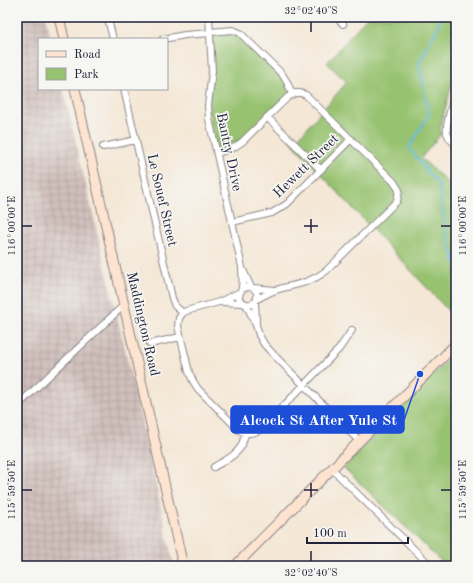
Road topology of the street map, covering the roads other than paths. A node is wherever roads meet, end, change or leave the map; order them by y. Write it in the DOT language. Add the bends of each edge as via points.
graph roads {
  1 [pos="59,17"];
  2 [pos="209,17"];
  3 [pos="336,17"];
  4 [pos="109,23"];
  5 [pos="344,24"];
  6 [pos="210,32"];
  7 [pos="64,38"];
  8 [pos="113,38"];
  9 [pos="168,38"];
  10 [pos="75,90"];
  11 [pos="124,90"];
  12 [pos="456,92"];
  13 [pos="292,94"];
  14 [pos="267,117"];
  15 [pos="351,139"];
  16 [pos="136,140"];
  17 [pos="456,145"];
  18 [pos="103,147"];
  19 [pos="217,153"];
  20 [pos="321,170"];
  21 [pos="232,222"];
  22 [pos="242,267"];
  23 [pos="252,287"];
  24 [pos="241,290"];
  25 [pos="275,290"];
  26 [pos="256,301"];
  27 [pos="219,302"];
  28 [pos="245,304"];
  29 [pos="124,305"];
  30 [pos="183,313"];
  31 [pos="256,325"];
  32 [pos="352,330"];
  33 [pos="180,337"];
  34 [pos="150,344"];
  35 [pos="456,344"];
  36 [pos="304,384"];
  37 [pos="17,406"];
  38 [pos="246,433"];
  39 [pos="359,441"];
  40 [pos="214,467"];
  41 [pos="332,469"];
  42 [pos="183,566"];
  43 [pos="235,566"];
  44 [pos="431,566"];
  1 -- 7 [label="main road"];
  2 -- 6 [label="street, Bantry Drive"];
  3 -- 5 [label="street"];
  4 -- 8 [label="street"];
  6 -- 9 [label="street"];
  6 -- 13 [label="street" via="233,30 240,33 282,74"];
  6 -- 19 [label="street, Bantry Drive" via="212,71 208,112"];
  10 -- 29 [label="main road, Maddington Road"];
  11 -- 16 [label="street, Le Souef Street"];
  12 -- 17 [label="street" via="446,126 446,133"];
  13 -- 14 [label="street"];
  13 -- 15 [label="street" via="306,95"];
  14 -- 19 [label="street" via="242,142"];
  14 -- 20 [label="street"];
  15 -- 20 [label="street, Hewett Street"];
  15 -- 25 [label="street" via="394,182 398,190 397,201 326,272 308,282"];
  16 -- 18 [label="street"];
  16 -- 30 [label="street, Le Souef Street" via="172,298 175,306"];
  19 -- 21 [label="street, Bantry Drive"];
  20 -- 21 [label="street, Hewett Street" via="280,209"];
  21 -- 22 [label="street, Bantry Drive"];
  22 -- 23 [label="street, Bantry Drive"];
  22 -- 24 [label="street, Bantry Drive"];
  23 -- 24 [label="street" via="248,286"];
  23 -- 25 [label="street"];
  23 -- 26 [label="street" via="257,293"];
  24 -- 27 [label="street"];
  24 -- 28 [label="street" via="240,298"];
  25 -- 26 [label="street"];
  26 -- 28 [label="street" via="249,305"];
  26 -- 31 [label="street"];
  27 -- 28 [label="street"];
  27 -- 30 [label="street"];
  28 -- 31 [label="street"];
  29 -- 37 [label="street"];
  29 -- 42 [label="main road, Maddington Road"];
  30 -- 33 [label="street" via="178,322"];
  31 -- 36 [label="street" via="264,344"];
  32 -- 36 [label="street" via="339,349"];
  33 -- 34 [label="street"];
  33 -- 38 [label="street" via="189,372 198,389"];
  35 -- 39 [label="main road"];
  36 -- 38 [label="street" via="260,430"];
  36 -- 39 [label="street"];
  38 -- 40 [label="street" via="235,454"];
  39 -- 41 [label="main road"];
  41 -- 43 [label="main road"];
  41 -- 44 [label="street"];
}
